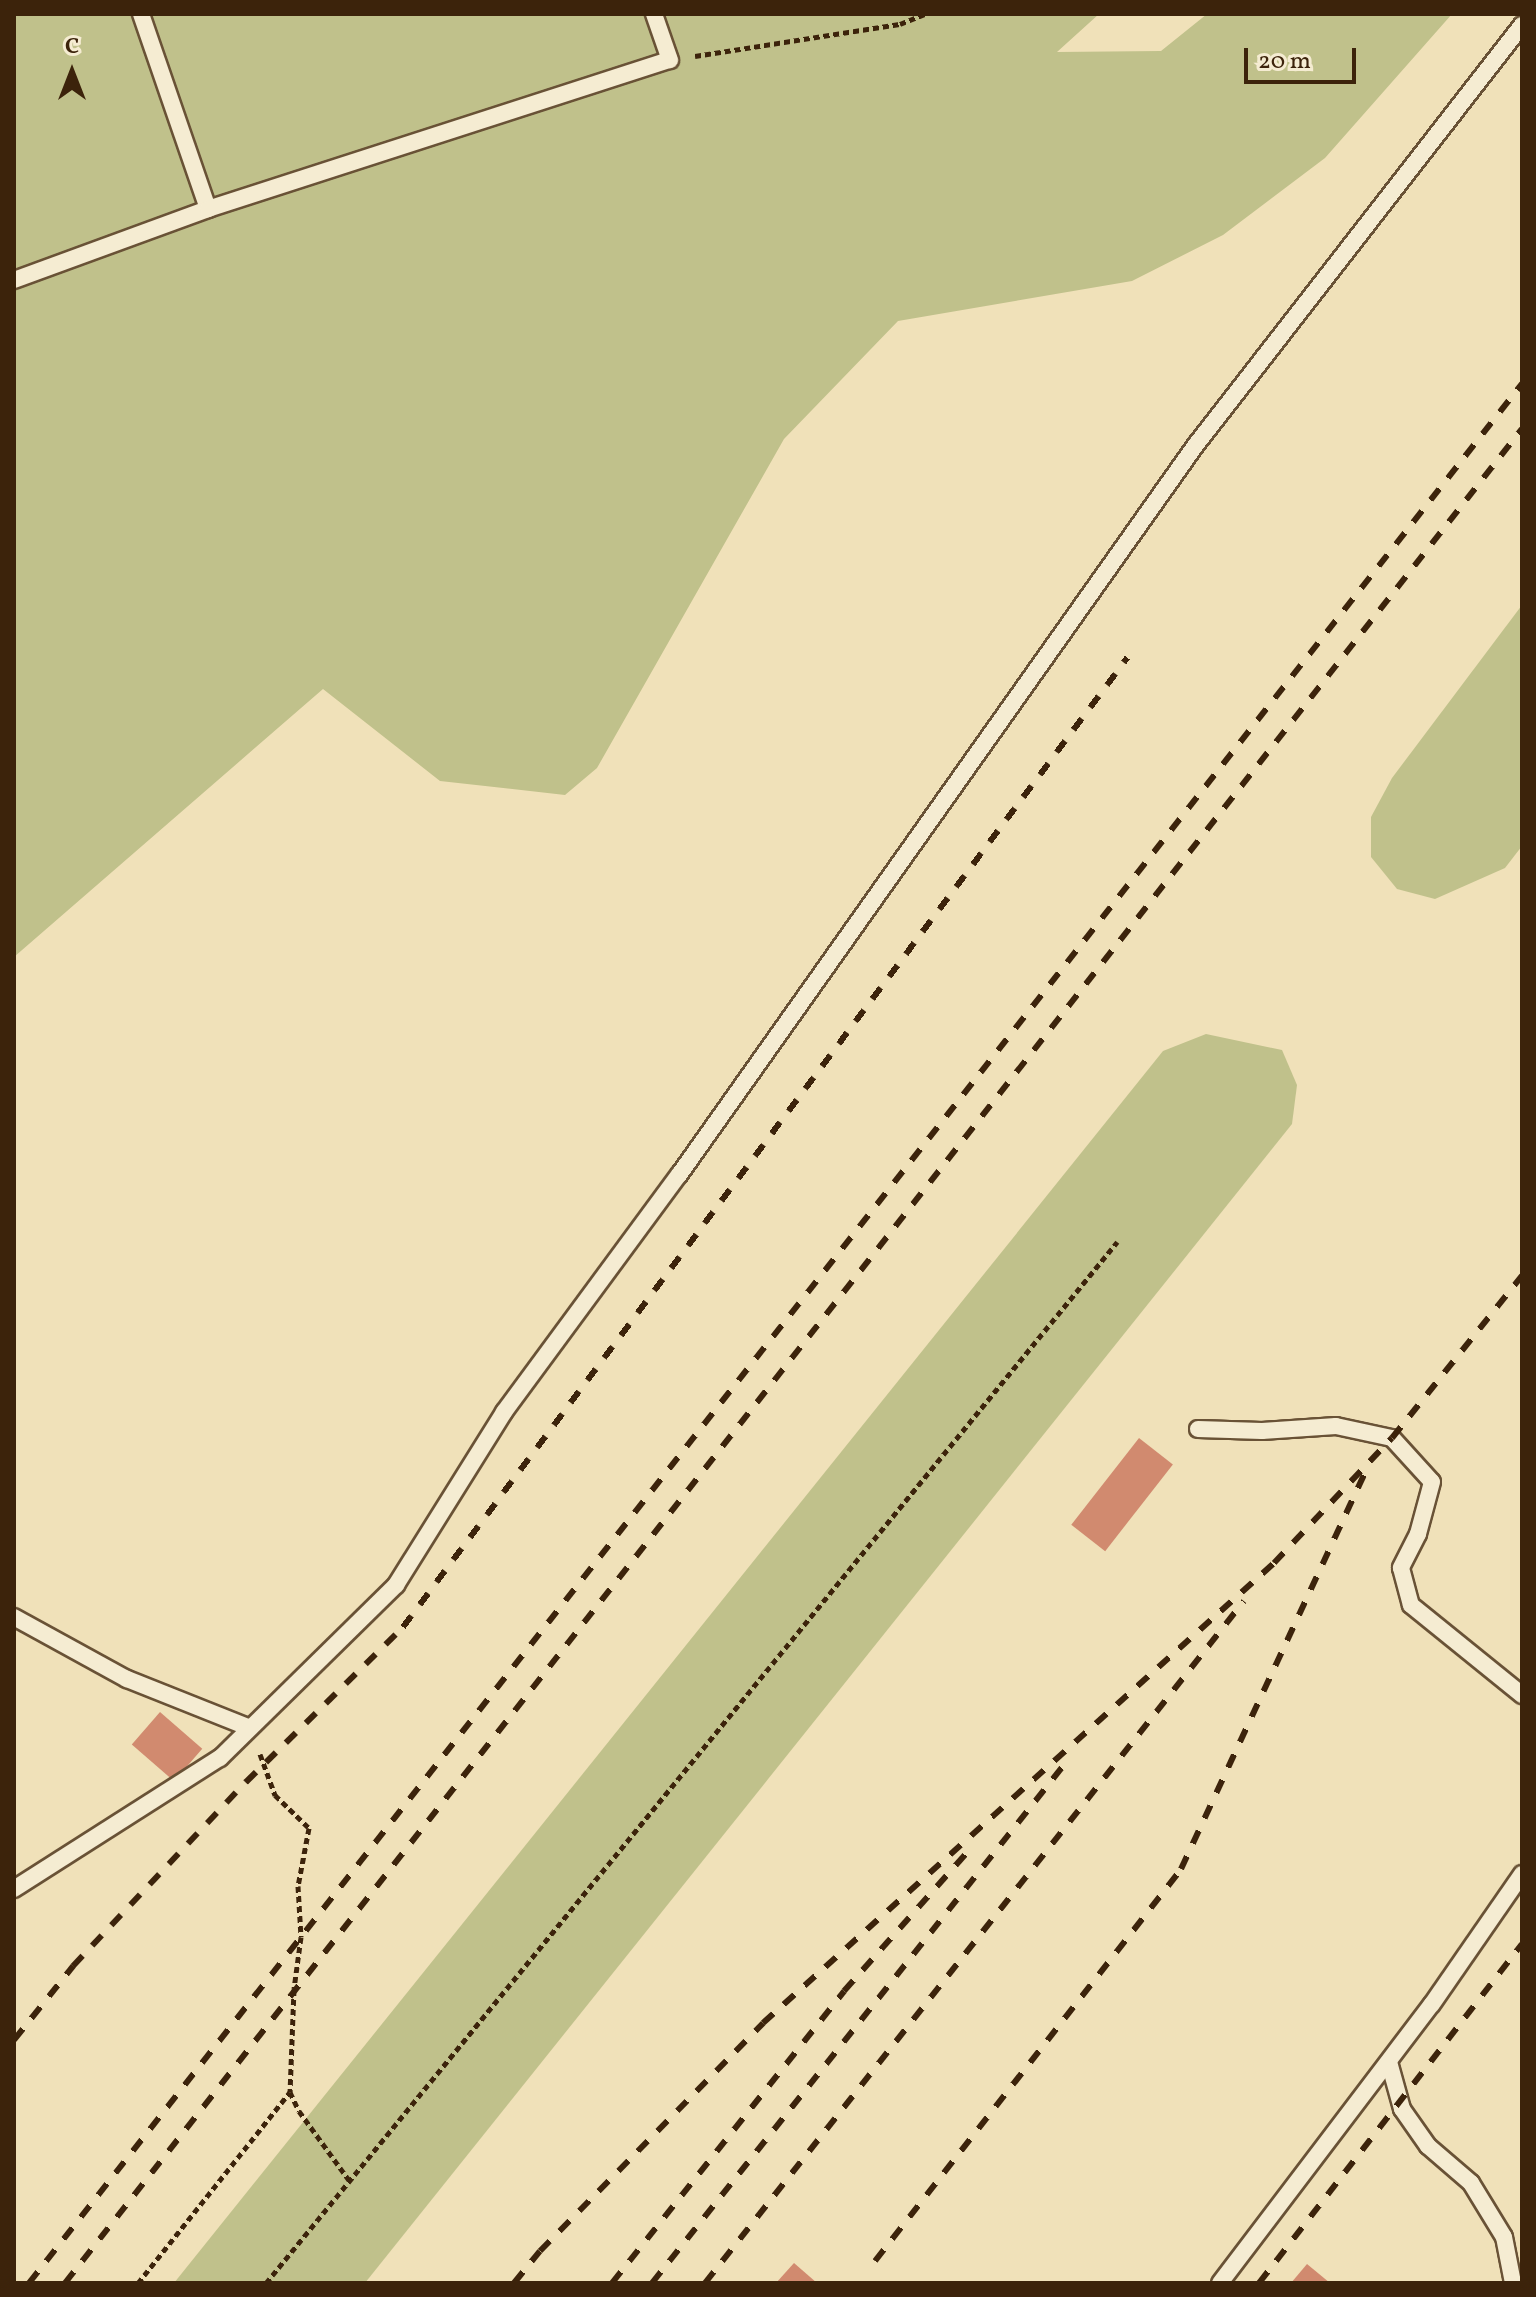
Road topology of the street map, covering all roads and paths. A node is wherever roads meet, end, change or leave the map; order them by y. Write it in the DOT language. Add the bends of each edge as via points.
graph roads {
  1 [pos="141,14"];
  2 [pos="654,14"];
  3 [pos="925,14"];
  4 [pos="1522,25"];
  5 [pos="670,60"];
  6 [pos="208,209"];
  7 [pos="14,280"];
  8 [pos="1117,1242"];
  9 [pos="1198,1429"];
  10 [pos="14,1617"];
  11 [pos="1522,1695"];
  12 [pos="250,1728"];
  13 [pos="1522,1874"];
  14 [pos="14,1889"];
  15 [pos="1389,2062"];
  16 [pos="290,2092"];
  17 [pos="349,2180"];
  18 [pos="138,2283"];
  19 [pos="266,2283"];
  20 [pos="1220,2283"];
  21 [pos="1513,2283"];
  1 -- 6 [label="lane"];
  2 -- 5 [label="lane"];
  3 -- 5 [label="path" via="900,24"];
  4 -- 12 [label="lane" via="1195,446 679,1175 504,1412 396,1585"];
  5 -- 6 [label="lane"];
  6 -- 7 [label="lane"];
  8 -- 17 [label="path"];
  9 -- 11 [label="lane" via="1336,1426 1392,1438 1432,1482 1418,1534 1401,1568 1411,1605"];
  10 -- 12 [label="lane" via="127,1679"];
  12 -- 14 [label="lane" via="220,1758"];
  12 -- 16 [label="path" via="275,1795 309,1828 298,1886 301,1937"];
  13 -- 15 [label="lane"];
  15 -- 20 [label="lane"];
  15 -- 21 [label="lane" via="1402,2109 1428,2146 1471,2183 1504,2237"];
  16 -- 17 [label="path"];
  16 -- 18 [label="path"];
  17 -- 19 [label="path"];
}
